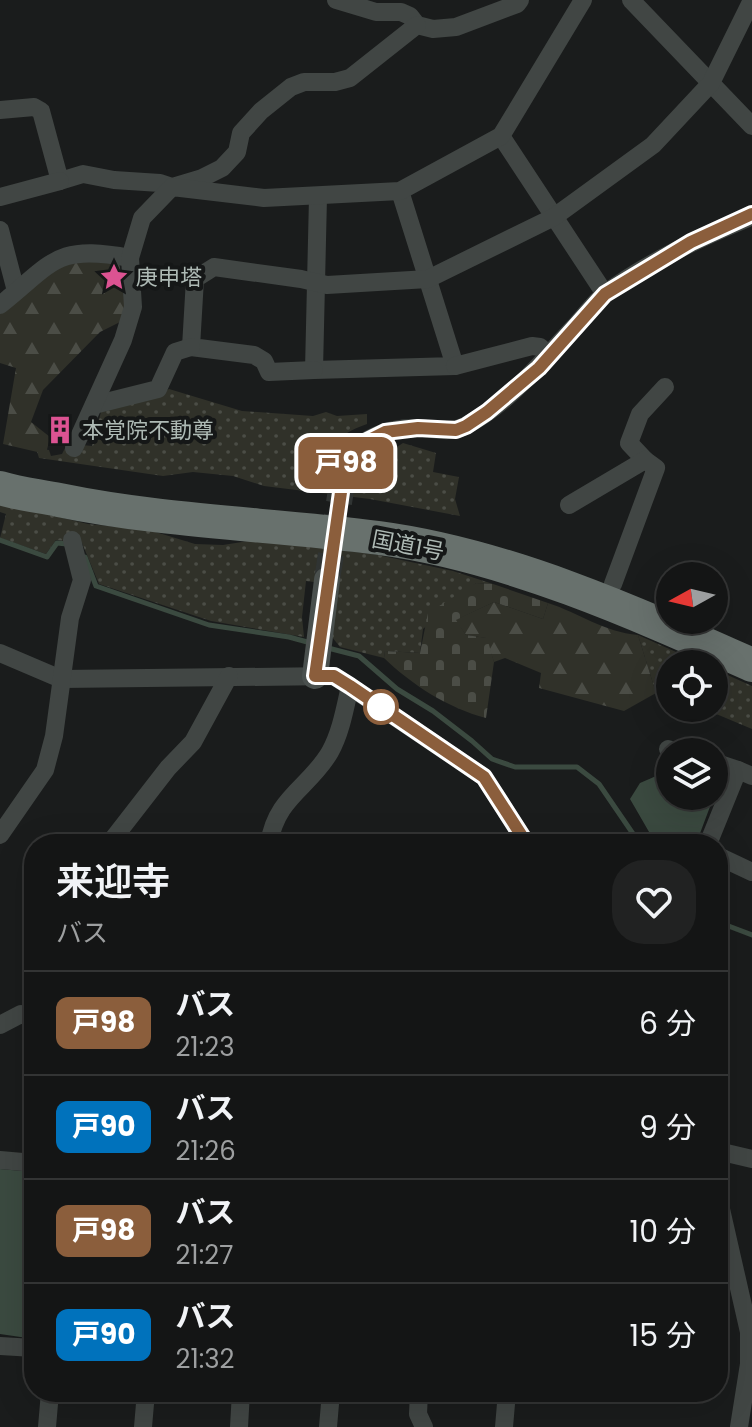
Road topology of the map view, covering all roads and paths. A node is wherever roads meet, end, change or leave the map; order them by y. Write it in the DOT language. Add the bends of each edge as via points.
graph roads {
  1 [pos="336,0"];
  2 [pos="520,0"];
  3 [pos="583,0"];
  4 [pos="631,0"];
  5 [pos="752,0"];
  6 [pos="417,25"];
  7 [pos="711,83"];
  8 [pos="0,110"];
  9 [pos="752,126"];
  10 [pos="501,136"];
  11 [pos="60,181"];
  12 [pos="172,187"];
  13 [pos="400,191"];
  14 [pos="0,197"];
  15 [pos="318,197"];
  16 [pos="752,214"];
  17 [pos="554,217"];
  18 [pos="0,230"];
  19 [pos="130,258"];
  20 [pos="428,279"];
  21 [pos="315,283"];
  22 [pos="16,291"];
  23 [pos="605,294"];
  24 [pos="0,305"];
  25 [pos="191,347"];
  26 [pos="549,355"];
  27 [pos="455,366"];
  28 [pos="314,370"];
  29 [pos="665,387"];
  30 [pos="94,405"];
  31 [pos="74,448"];
  32 [pos="645,460"];
  33 [pos="0,463"];
  34 [pos="345,464"];
  35 [pos="0,488"];
  36 [pos="569,505"];
  37 [pos="72,540"];
  38 [pos="327,580"];
  39 [pos="613,584"];
  40 [pos="656,601"];
  41 [pos="728,633"];
  42 [pos="752,644"];
  43 [pos="0,653"];
  44 [pos="752,665"];
  45 [pos="229,676"];
  46 [pos="315,676"];
  47 [pos="61,679"];
  48 [pos="350,686"];
  49 [pos="745,773"];
  50 [pos="117,834"];
  51 [pos="271,834"];
  52 [pos="521,834"];
  53 [pos="713,834"];
  54 [pos="0,835"];
  55 [pos="728,861"];
  56 [pos="752,872"];
  57 [pos="24,1015"];
  58 [pos="0,1025"];
  59 [pos="728,1153"];
  60 [pos="752,1159"];
  61 [pos="0,1160"];
  62 [pos="24,1162"];
  63 [pos="728,1267"];
  64 [pos="749,1318"];
  65 [pos="0,1346"];
  66 [pos="24,1347"];
  67 [pos="49,1402"];
  68 [pos="145,1402"];
  69 [pos="240,1402"];
  70 [pos="330,1402"];
  71 [pos="419,1402"];
  72 [pos="506,1402"];
  73 [pos="47,1427"];
  74 [pos="143,1427"];
  75 [pos="239,1427"];
  76 [pos="328,1427"];
  77 [pos="424,1427"];
  78 [pos="504,1427"];
  79 [pos="739,1427"];
  1 -- 6 [label="street" via="376,12 401,12"];
  2 -- 6 [label="street" via="456,27"];
  3 -- 10 [label="street"];
  4 -- 7 [label="street"];
  5 -- 7 [label="street"];
  6 -- 12 [label="street" via="350,78 291,87 241,133 237,152 222,168"];
  7 -- 9 [label="street"];
  7 -- 17 [label="street" via="653,145"];
  8 -- 11 [label="street" via="41,111"];
  10 -- 13 [label="street"];
  10 -- 17 [label="street"];
  11 -- 12 [label="street" via="83,174"];
  11 -- 14 [label="street"];
  12 -- 15 [label="street" via="264,198"];
  12 -- 19 [label="street" via="142,218"];
  13 -- 15 [label="street"];
  13 -- 20 [label="street"];
  15 -- 21 [label="street"];
  16 -- 23 [label="street" via="691,242"];
  17 -- 20 [label="street"];
  17 -- 23 [label="street"];
  18 -- 22 [label="street"];
  19 -- 22 [label="street" via="76,252 51,262"];
  19 -- 30 [label="street" via="133,307"];
  20 -- 21 [label="street"];
  20 -- 27 [label="street"];
  21 -- 25 [label="street" via="214,267 195,279"];
  21 -- 28 [label="street"];
  22 -- 24 [label="street"];
  23 -- 26 [label="street"];
  25 -- 28 [label="street" via="254,355 269,372"];
  25 -- 30 [label="street" via="175,352 158,389"];
  26 -- 27 [label="street" via="532,346"];
  26 -- 34 [label="street" via="514,391 466,426 385,432 365,442"];
  27 -- 28 [label="street"];
  29 -- 32 [label="street" via="640,414 629,443"];
  30 -- 31 [label="street"];
  32 -- 36 [label="street"];
  32 -- 39 [label="street" via="656,468"];
  33 -- 39 [label="highway, 国道1号" via="136,492 400,521 470,537"];
  35 -- 44 [label="highway, 国道1号" via="136,514 382,539 459,555 550,581"];
  37 -- 47 [label="street" via="82,580"];
  38 -- 46 [label="street"];
  39 -- 40 [label="highway, 国道1号"];
  41 -- 42 [label="highway"];
  43 -- 47 [label="street"];
  45 -- 46 [label="street"];
  45 -- 47 [label="street"];
  45 -- 50 [label="street" via="193,742"];
  46 -- 48 [label="street" via="334,676"];
  47 -- 54 [label="street" via="45,770"];
  48 -- 51 [label="street" via="329,754 274,818"];
  48 -- 52 [label="street" via="484,777"];
  49 -- 53 [label="street"];
  55 -- 56 [label="street"];
  57 -- 58 [label="street"];
  59 -- 60 [label="street"];
  61 -- 62 [label="street"];
  63 -- 64 [label="street"];
  64 -- 79 [label="street" via="749,1364"];
  65 -- 66 [label="street"];
  67 -- 73 [label="street"];
  68 -- 74 [label="street"];
  69 -- 75 [label="street"];
  70 -- 76 [label="street"];
  71 -- 77 [label="street"];
  72 -- 78 [label="street"];
}
